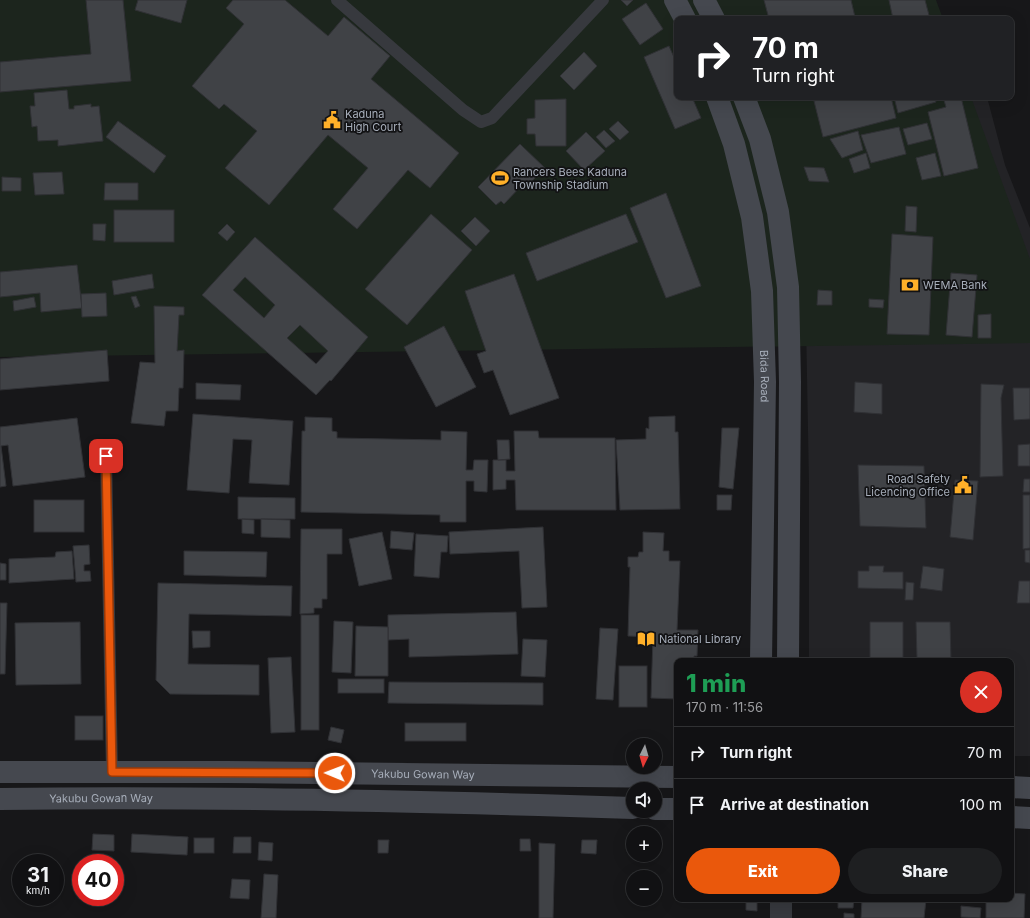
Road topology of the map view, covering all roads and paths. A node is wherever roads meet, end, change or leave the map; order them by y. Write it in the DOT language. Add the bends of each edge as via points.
graph roads {
  1 [pos="337,0"];
  2 [pos="604,0"];
  3 [pos="675,0"];
  4 [pos="704,0"];
  5 [pos="683,16"];
  6 [pos="712,16"];
  7 [pos="718,100"];
  8 [pos="745,100"];
  9 [pos="106,456"];
  10 [pos="761,658"];
  11 [pos="788,658"];
  12 [pos="0,772"];
  13 [pos="112,772"];
  14 [pos="674,777"];
  15 [pos="1014,788"];
  16 [pos="1030,788"];
  17 [pos="0,799"];
  18 [pos="626,808"];
  19 [pos="662,808"];
  20 [pos="674,809"];
  21 [pos="1014,817"];
  22 [pos="1030,818"];
  23 [pos="782,902"];
  24 [pos="781,918"];
  1 -- 2 [label="lane" via="463,110 481,122 492,118"];
  3 -- 5 [label="street"];
  4 -- 6 [label="street"];
  7 -- 10 [label="street, Bida Road" via="734,144 752,216 762,291 765,382"];
  8 -- 11 [label="street" via="760,139 778,212 788,287"];
  9 -- 13 [label="lane"];
  12 -- 13 [label="street, Yakubu Gowan Way"];
  13 -- 14 [label="street, Yakubu Gowan Way"];
  15 -- 16 [label="street"];
  17 -- 18 [label="street, Yakubu Gowan Way" via="418,801"];
  19 -- 20 [label="street"];
  21 -- 22 [label="street"];
  23 -- 24 [label="street"];
}
